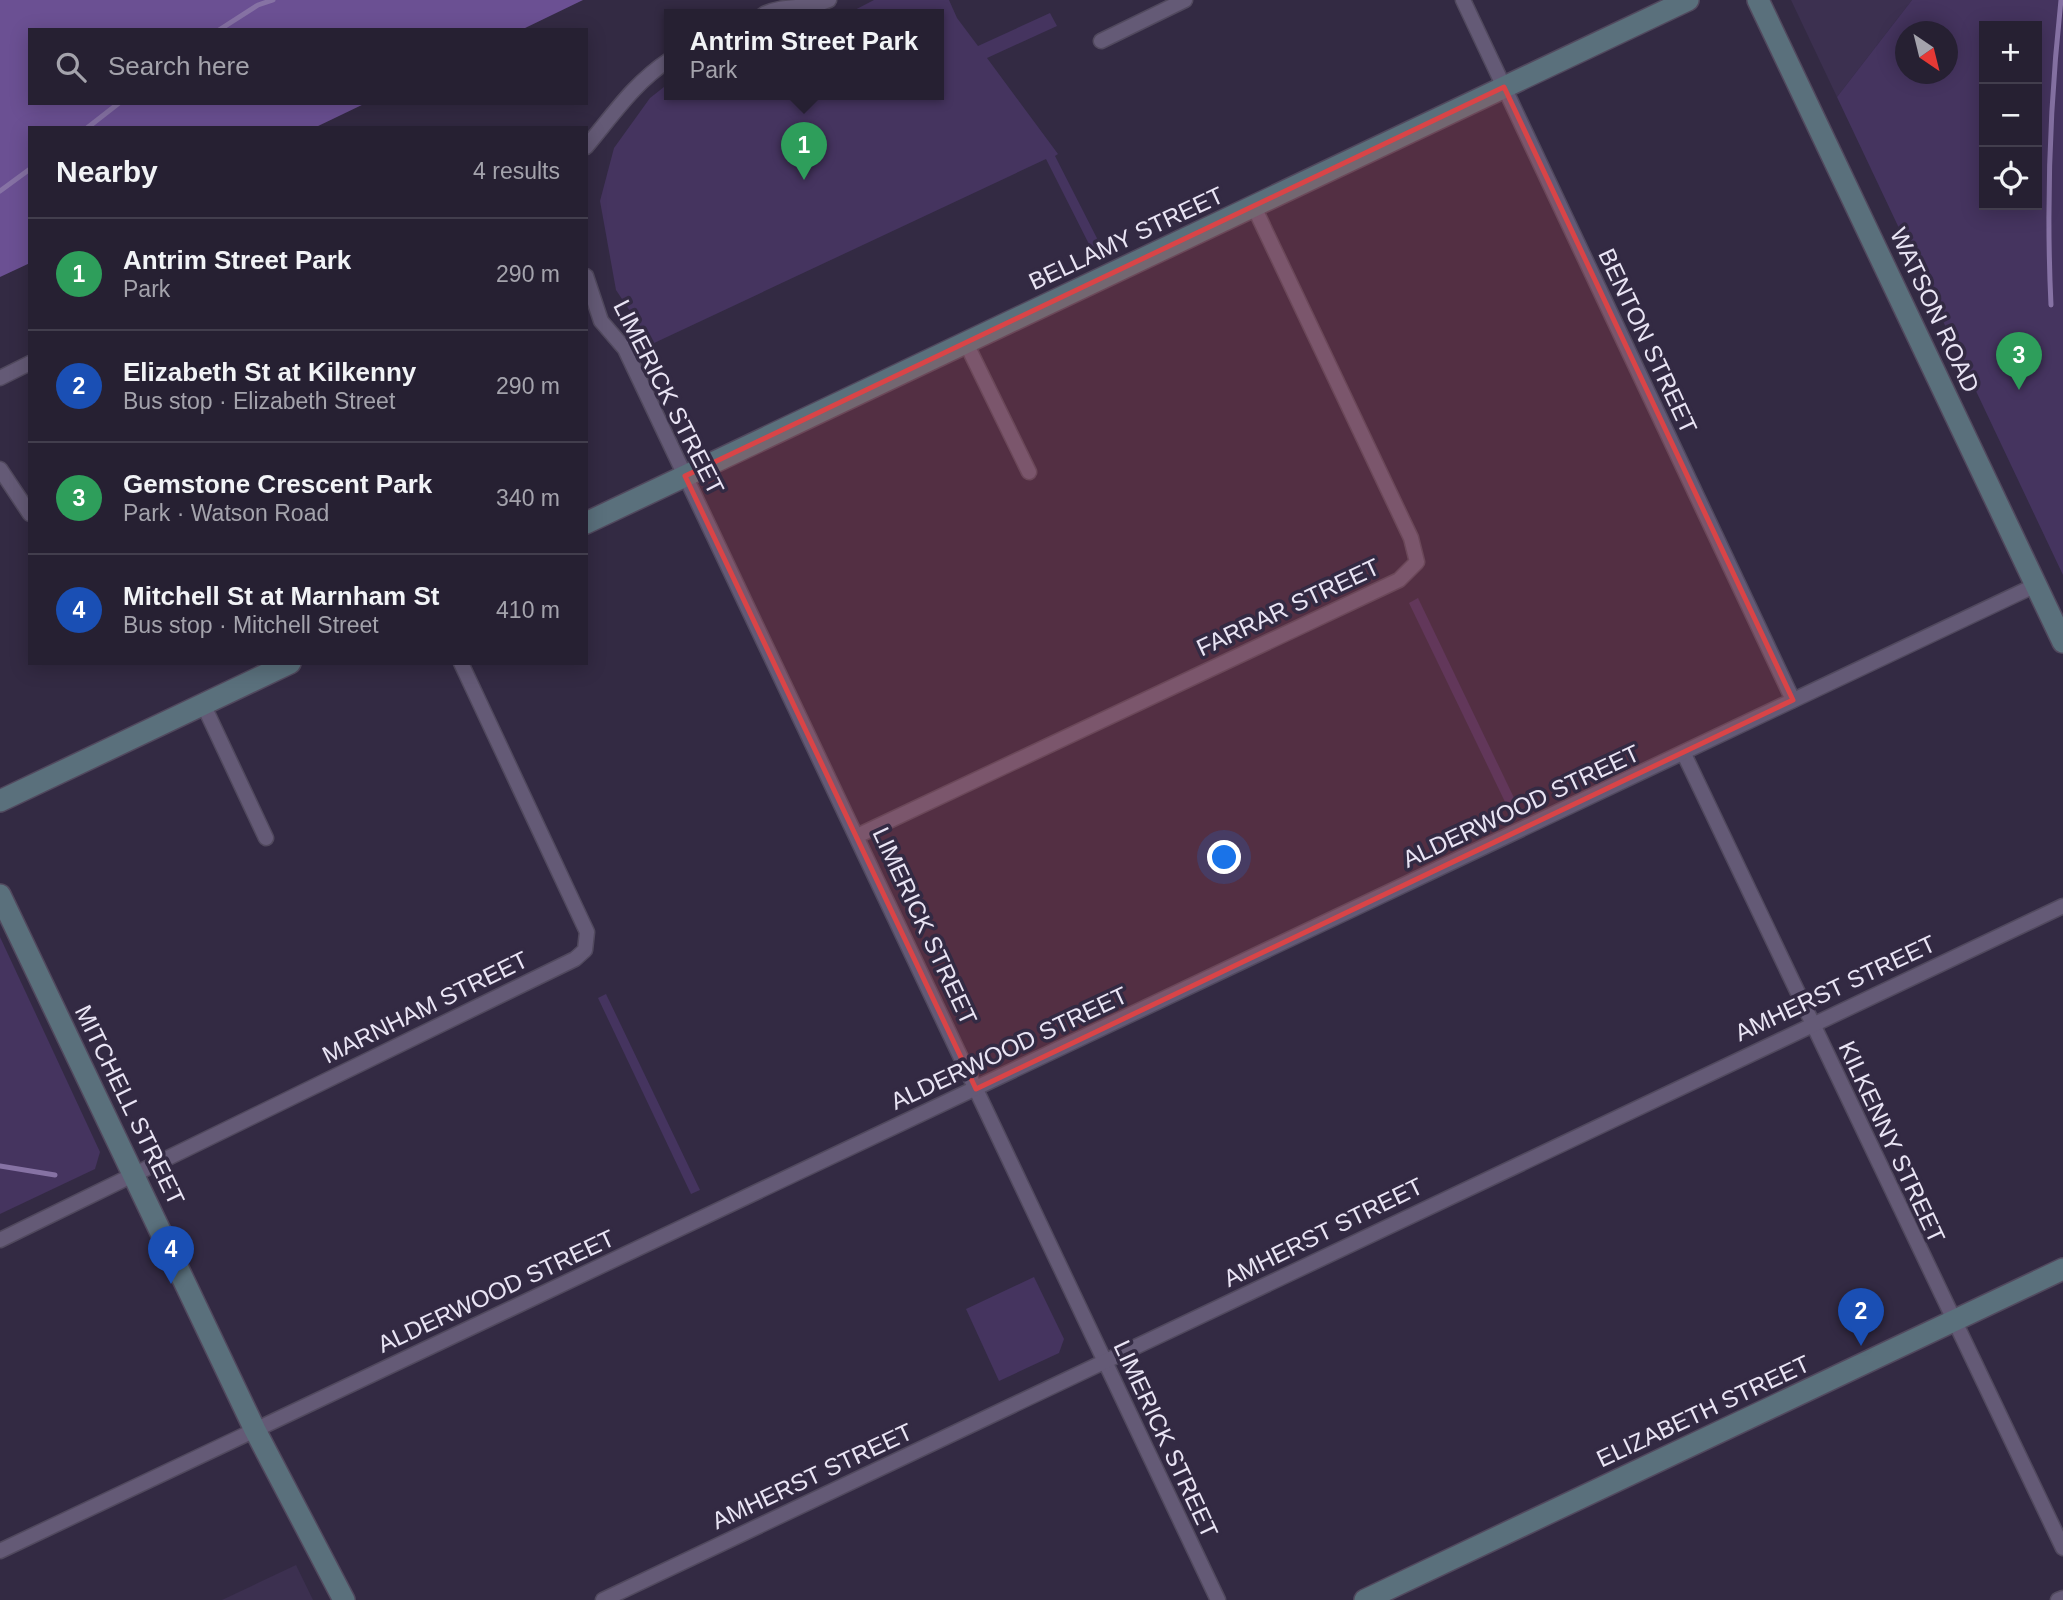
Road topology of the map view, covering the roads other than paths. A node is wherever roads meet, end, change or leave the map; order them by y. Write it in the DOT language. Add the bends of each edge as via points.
graph roads {
  1 [pos="829,0"];
  2 [pos="1185,0"];
  3 [pos="1463,0"];
  4 [pos="1689,0"];
  5 [pos="1758,0"];
  6 [pos="775,9"];
  7 [pos="1101,41"];
  8 [pos="664,63"];
  9 [pos="1504,87"];
  10 [pos="588,143"];
  11 [pos="1254,207"];
  12 [pos="588,282"];
  13 [pos="965,343"];
  14 [pos="28,364"];
  15 [pos="0,378"];
  16 [pos="0,469"];
  17 [pos="1029,472"];
  18 [pos="685,477"];
  19 [pos="28,511"];
  20 [pos="588,522"];
  21 [pos="2036,585"];
  22 [pos="2063,642"];
  23 [pos="286,665"];
  24 [pos="462,665"];
  25 [pos="1793,701"];
  26 [pos="203,704"];
  27 [pos="1684,754"];
  28 [pos="0,801"];
  29 [pos="857,836"];
  30 [pos="266,838"];
  31 [pos="0,895"];
  32 [pos="2063,906"];
  33 [pos="1811,1025"];
  34 [pos="976,1089"];
  35 [pos="134,1175"];
  36 [pos="0,1240"];
  37 [pos="2063,1269"];
  38 [pos="1952,1322"];
  39 [pos="1104,1362"];
  40 [pos="255,1430"];
  41 [pos="2063,1548"];
  42 [pos="0,1551"];
  43 [pos="344,1600"];
  44 [pos="603,1600"];
  45 [pos="1217,1600"];
  46 [pos="1365,1600"];
  1 -- 6 [label="street" via="803,8"];
  2 -- 7 [label="street"];
  3 -- 9 [label="street, BENTON STREET"];
  4 -- 9 [label="street, BELLAMY STREET"];
  5 -- 21 [label="street, WATSON ROAD"];
  8 -- 10 [label="street" via="647,74"];
  9 -- 11 [label="street, BELLAMY STREET"];
  9 -- 25 [label="street, BENTON STREET"];
  11 -- 13 [label="street, BELLAMY STREET"];
  11 -- 29 [label="street, FARRAR STREET" via="1411,538 1417,562 1399,580"];
  12 -- 18 [label="street, LIMERICK STREET" via="601,321 625,349"];
  13 -- 17 [label="street"];
  13 -- 18 [label="street, BELLAMY STREET"];
  14 -- 15 [label="street"];
  16 -- 19 [label="street"];
  18 -- 20 [label="street, BELLAMY STREET"];
  18 -- 29 [label="street, LIMERICK STREET"];
  21 -- 22 [label="street, WATSON ROAD"];
  21 -- 25 [label="street, ALDERWOOD STREET"];
  23 -- 26 [label="street"];
  24 -- 35 [label="street, MARNHAM STREET" via="587,932 585,950 575,959"];
  25 -- 27 [label="street, ALDERWOOD STREET"];
  26 -- 28 [label="street"];
  26 -- 30 [label="street"];
  27 -- 33 [label="street, KILKENNY STREET"];
  27 -- 34 [label="street, ALDERWOOD STREET"];
  29 -- 34 [label="street, LIMERICK STREET"];
  31 -- 35 [label="street, MITCHELL STREET"];
  32 -- 33 [label="street, AMHERST STREET"];
  33 -- 38 [label="street, KILKENNY STREET"];
  33 -- 39 [label="street, AMHERST STREET"];
  34 -- 39 [label="street, LIMERICK STREET"];
  34 -- 40 [label="street, ALDERWOOD STREET"];
  35 -- 36 [label="street, MARNHAM STREET"];
  35 -- 40 [label="street, MITCHELL STREET"];
  37 -- 38 [label="street, ELIZABETH STREET"];
  38 -- 41 [label="street, KILKENNY STREET"];
  38 -- 46 [label="street, ELIZABETH STREET"];
  39 -- 44 [label="street, AMHERST STREET"];
  39 -- 45 [label="street, LIMERICK STREET"];
  40 -- 42 [label="street, ALDERWOOD STREET"];
  40 -- 43 [label="street, MITCHELL STREET"];
}
